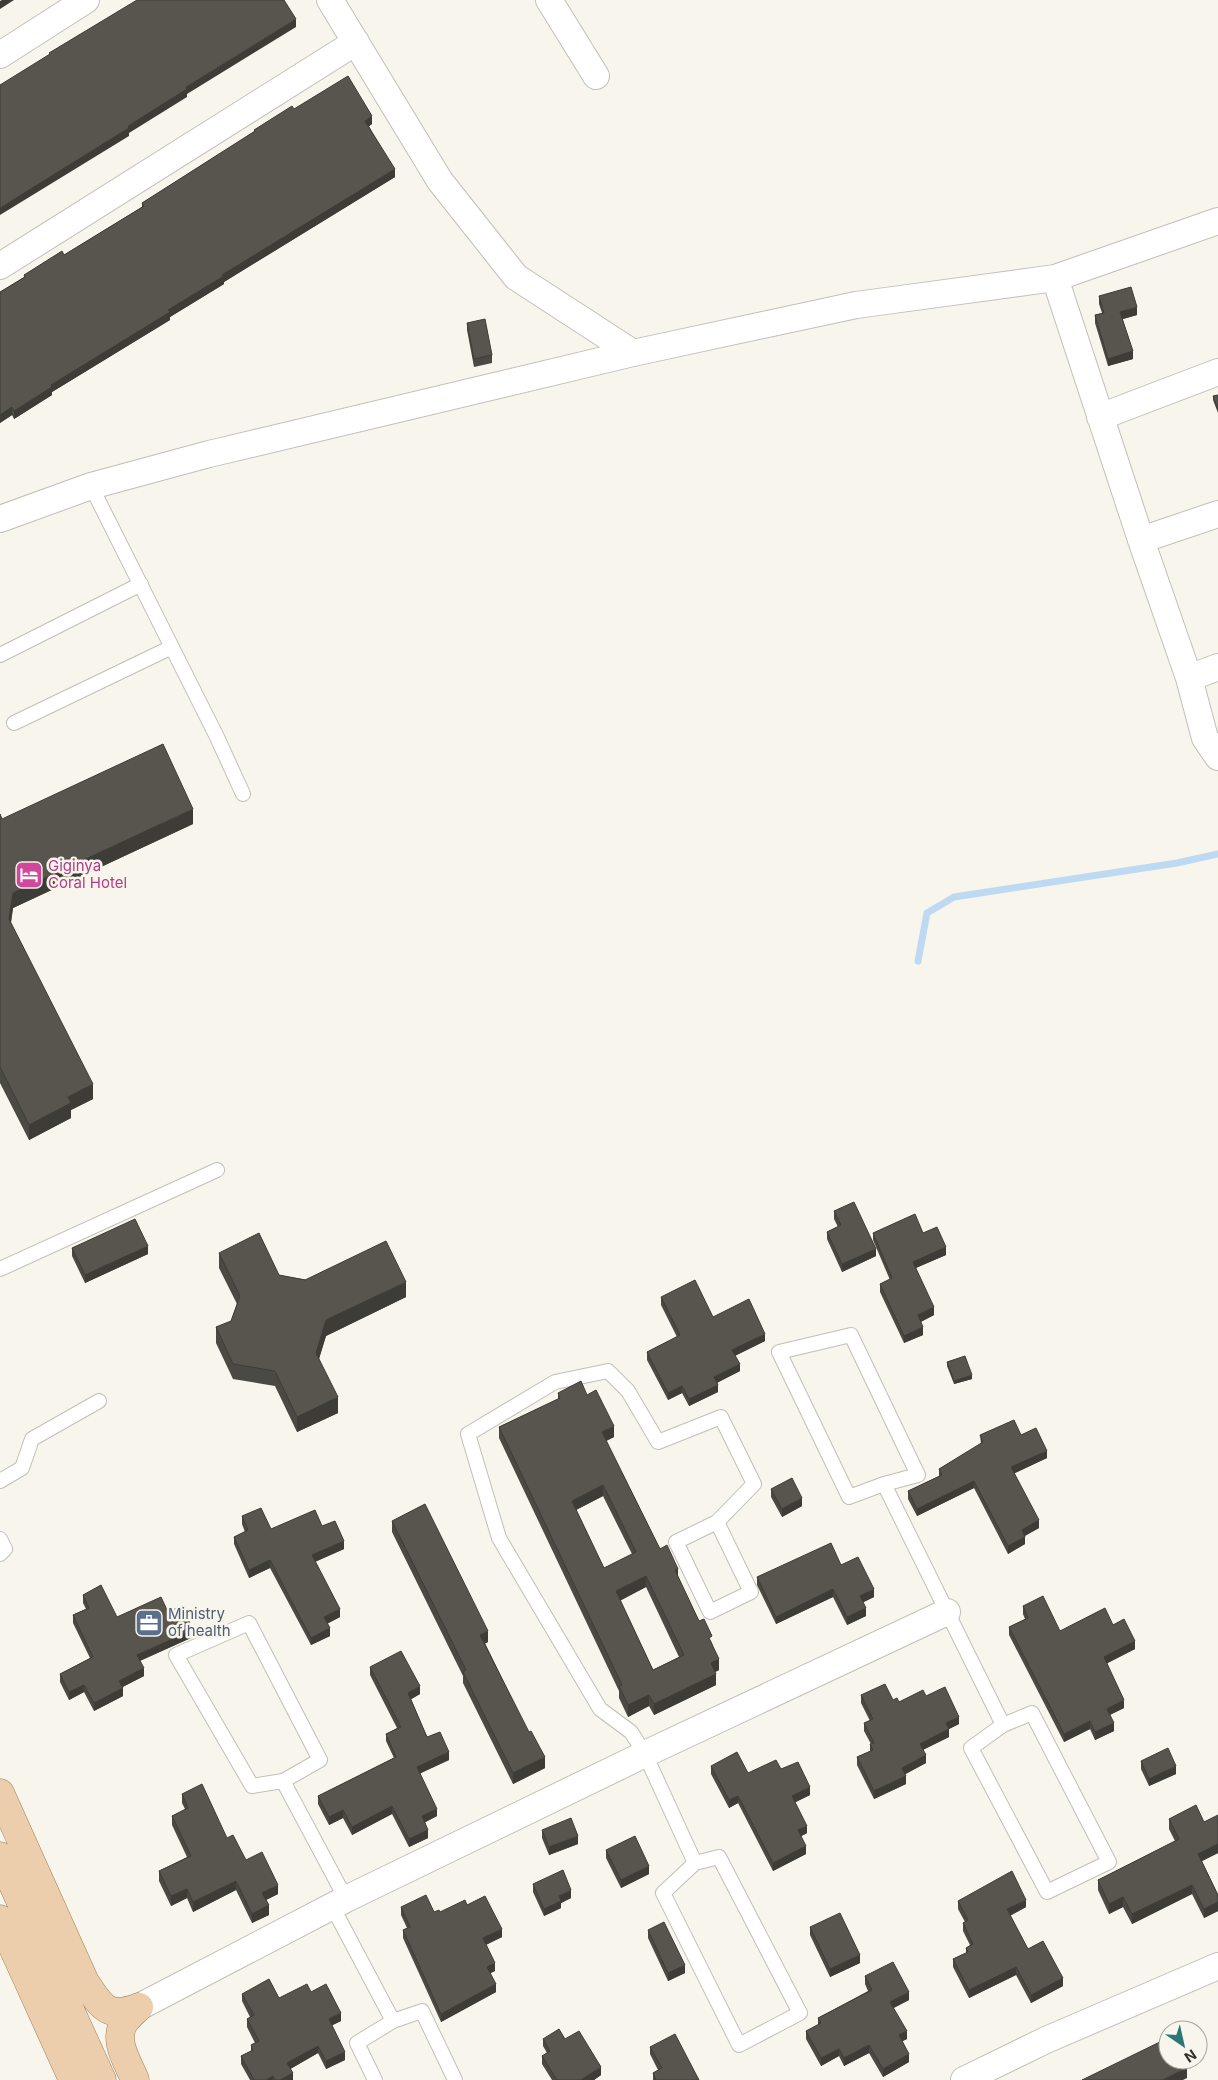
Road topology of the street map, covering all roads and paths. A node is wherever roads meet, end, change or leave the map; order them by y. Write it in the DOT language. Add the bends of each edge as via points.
graph roads {
  1 [pos="86,0"];
  2 [pos="330,0"];
  3 [pos="549,0"];
  4 [pos="356,42"];
  5 [pos="0,55"];
  6 [pos="596,76"];
  7 [pos="1218,221"];
  8 [pos="0,266"];
  9 [pos="1055,278"];
  10 [pos="633,353"];
  11 [pos="1218,372"];
  12 [pos="1100,417"];
  13 [pos="91,486"];
  14 [pos="1218,514"];
  15 [pos="0,519"];
  16 [pos="1141,540"];
  17 [pos="141,584"];
  18 [pos="172,647"];
  19 [pos="0,655"];
  20 [pos="1218,667"];
  21 [pos="1189,678"];
  22 [pos="14,723"];
  23 [pos="1218,757"];
  24 [pos="243,794"];
  25 [pos="217,1170"];
  26 [pos="0,1269"];
  27 [pos="99,1401"];
  28 [pos="0,1481"];
  29 [pos="884,1484"];
  30 [pos="717,1522"];
  31 [pos="0,1539"];
  32 [pos="0,1554"];
  33 [pos="947,1612"];
  34 [pos="1003,1725"];
  35 [pos="645,1754"];
  36 [pos="283,1781"];
  37 [pos="0,1793"];
  38 [pos="0,1856"];
  39 [pos="696,1863"];
  40 [pos="339,1903"];
  41 [pos="0,1919"];
  42 [pos="1218,1966"];
  43 [pos="140,2007"];
  44 [pos="393,2021"];
  45 [pos="73,2080"];
  46 [pos="102,2080"];
  47 [pos="135,2080"];
  48 [pos="375,2080"];
  49 [pos="455,2080"];
  50 [pos="964,2080"];
  1 -- 5 [label="street"];
  2 -- 4 [label="street"];
  3 -- 6 [label="street"];
  4 -- 8 [label="street"];
  4 -- 10 [label="street" via="440,181 516,278"];
  7 -- 9 [label="street"];
  9 -- 10 [label="street" via="856,305"];
  9 -- 12 [label="street"];
  10 -- 13 [label="street" via="218,452"];
  11 -- 12 [label="street"];
  12 -- 16 [label="street"];
  13 -- 15 [label="street"];
  13 -- 17 [label="lane"];
  14 -- 16 [label="street"];
  16 -- 21 [label="street"];
  17 -- 18 [label="lane"];
  17 -- 19 [label="lane"];
  18 -- 22 [label="lane"];
  18 -- 24 [label="lane"];
  20 -- 21 [label="street"];
  21 -- 23 [label="street" via="1205,738"];
  25 -- 26 [label="lane"];
  27 -- 28 [label="lane" via="32,1439 22,1468"];
  29 -- 29 [label="lane" via="849,1498 779,1352 851,1335 918,1475"];
  29 -- 33 [label="lane"];
  30 -- 30 [label="lane" via="751,1592 710,1612 676,1542"];
  30 -- 35 [label="lane" via="754,1484 722,1417 658,1442 628,1390 608,1371 555,1382 468,1434 499,1538 600,1709 631,1732"];
  31 -- 32 [label="lane" via="5,1549"];
  33 -- 34 [label="lane"];
  33 -- 35 [label="street"];
  34 -- 34 [label="lane" via="1032,1713 1109,1862 1047,1892 971,1748"];
  35 -- 39 [label="lane"];
  35 -- 40 [label="street"];
  36 -- 36 [label="lane" via="252,1786 176,1655 249,1623 320,1760"];
  36 -- 40 [label="lane"];
  37 -- 43 [label="main road" via="85,1982 98,2002 109,2011 123,2013"];
  38 -- 46 [label="main road"];
  39 -- 39 [label="lane" via="719,1857 800,2013 739,2045 663,1893"];
  40 -- 43 [label="street"];
  40 -- 44 [label="lane"];
  41 -- 45 [label="main road"];
  42 -- 50 [label="street" via="1046,2040"];
  43 -- 47 [label="main road" via="125,2022 120,2035 121,2047"];
  44 -- 48 [label="lane" via="357,2043"];
  44 -- 49 [label="lane" via="422,2011"];
}
